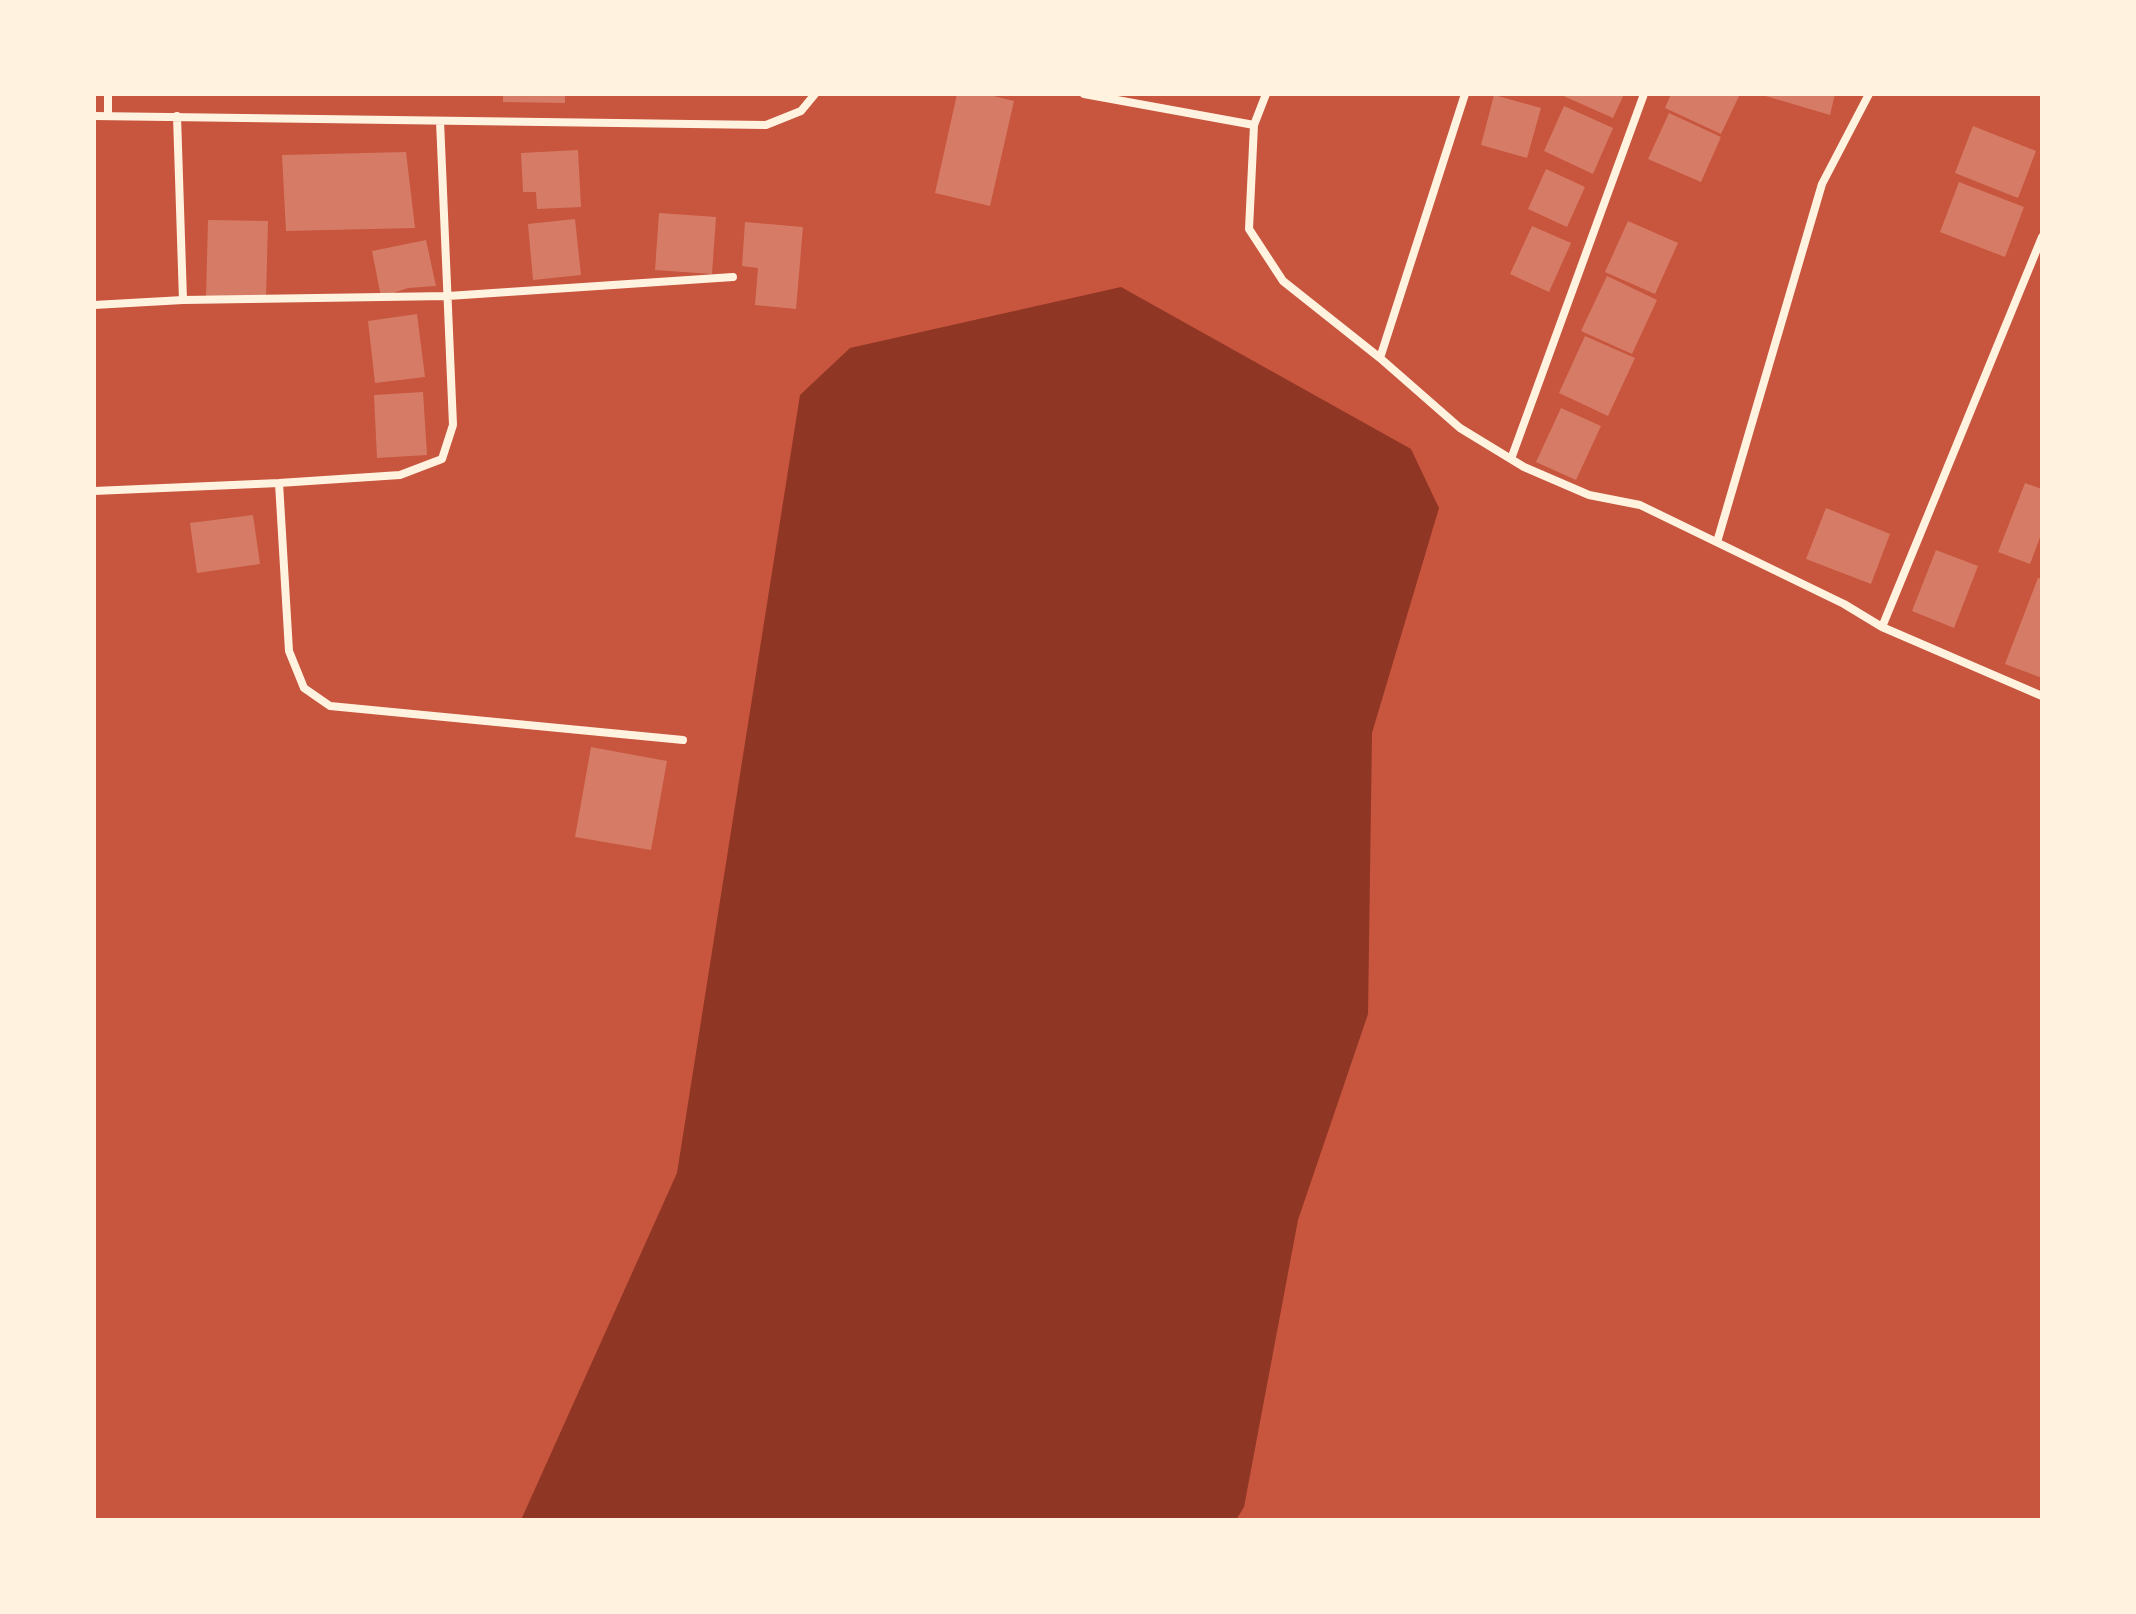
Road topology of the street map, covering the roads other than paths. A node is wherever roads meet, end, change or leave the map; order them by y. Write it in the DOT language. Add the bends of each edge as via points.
graph roads {
  1 [pos="108,94"];
  2 [pos="815,94"];
  3 [pos="1084,94"];
  4 [pos="1266,94"];
  5 [pos="1465,94"];
  6 [pos="1644,94"];
  7 [pos="1869,94"];
  8 [pos="94,116"];
  9 [pos="108,116"];
  10 [pos="177,116"];
  11 [pos="440,121"];
  12 [pos="1254,125"];
  13 [pos="2042,237"];
  14 [pos="733,277"];
  15 [pos="448,296"];
  16 [pos="183,300"];
  17 [pos="94,305"];
  18 [pos="1380,358"];
  19 [pos="1511,459"];
  20 [pos="279,483"];
  21 [pos="94,491"];
  22 [pos="1717,542"];
  23 [pos="1882,627"];
  24 [pos="2042,696"];
  25 [pos="683,740"];
  1 -- 9 [label="street"];
  2 -- 11 [label="street" via="801,111 766,125"];
  3 -- 12 [label="street"];
  4 -- 12 [label="street"];
  5 -- 18 [label="street"];
  6 -- 19 [label="street"];
  7 -- 22 [label="street" via="1822,184"];
  8 -- 9 [label="street"];
  9 -- 10 [label="street"];
  10 -- 11 [label="street"];
  10 -- 16 [label="street"];
  11 -- 15 [label="street"];
  12 -- 18 [label="street" via="1249,229 1283,281"];
  13 -- 23 [label="street"];
  14 -- 15 [label="street"];
  15 -- 16 [label="street"];
  15 -- 20 [label="street" via="453,425 442,459 400,475"];
  16 -- 17 [label="street"];
  18 -- 19 [label="street" via="1460,428"];
  19 -- 22 [label="street" via="1589,495 1640,505"];
  20 -- 21 [label="street"];
  20 -- 25 [label="street" via="289,651 304,688 330,706"];
  22 -- 23 [label="street"];
  23 -- 24 [label="street"];
}
